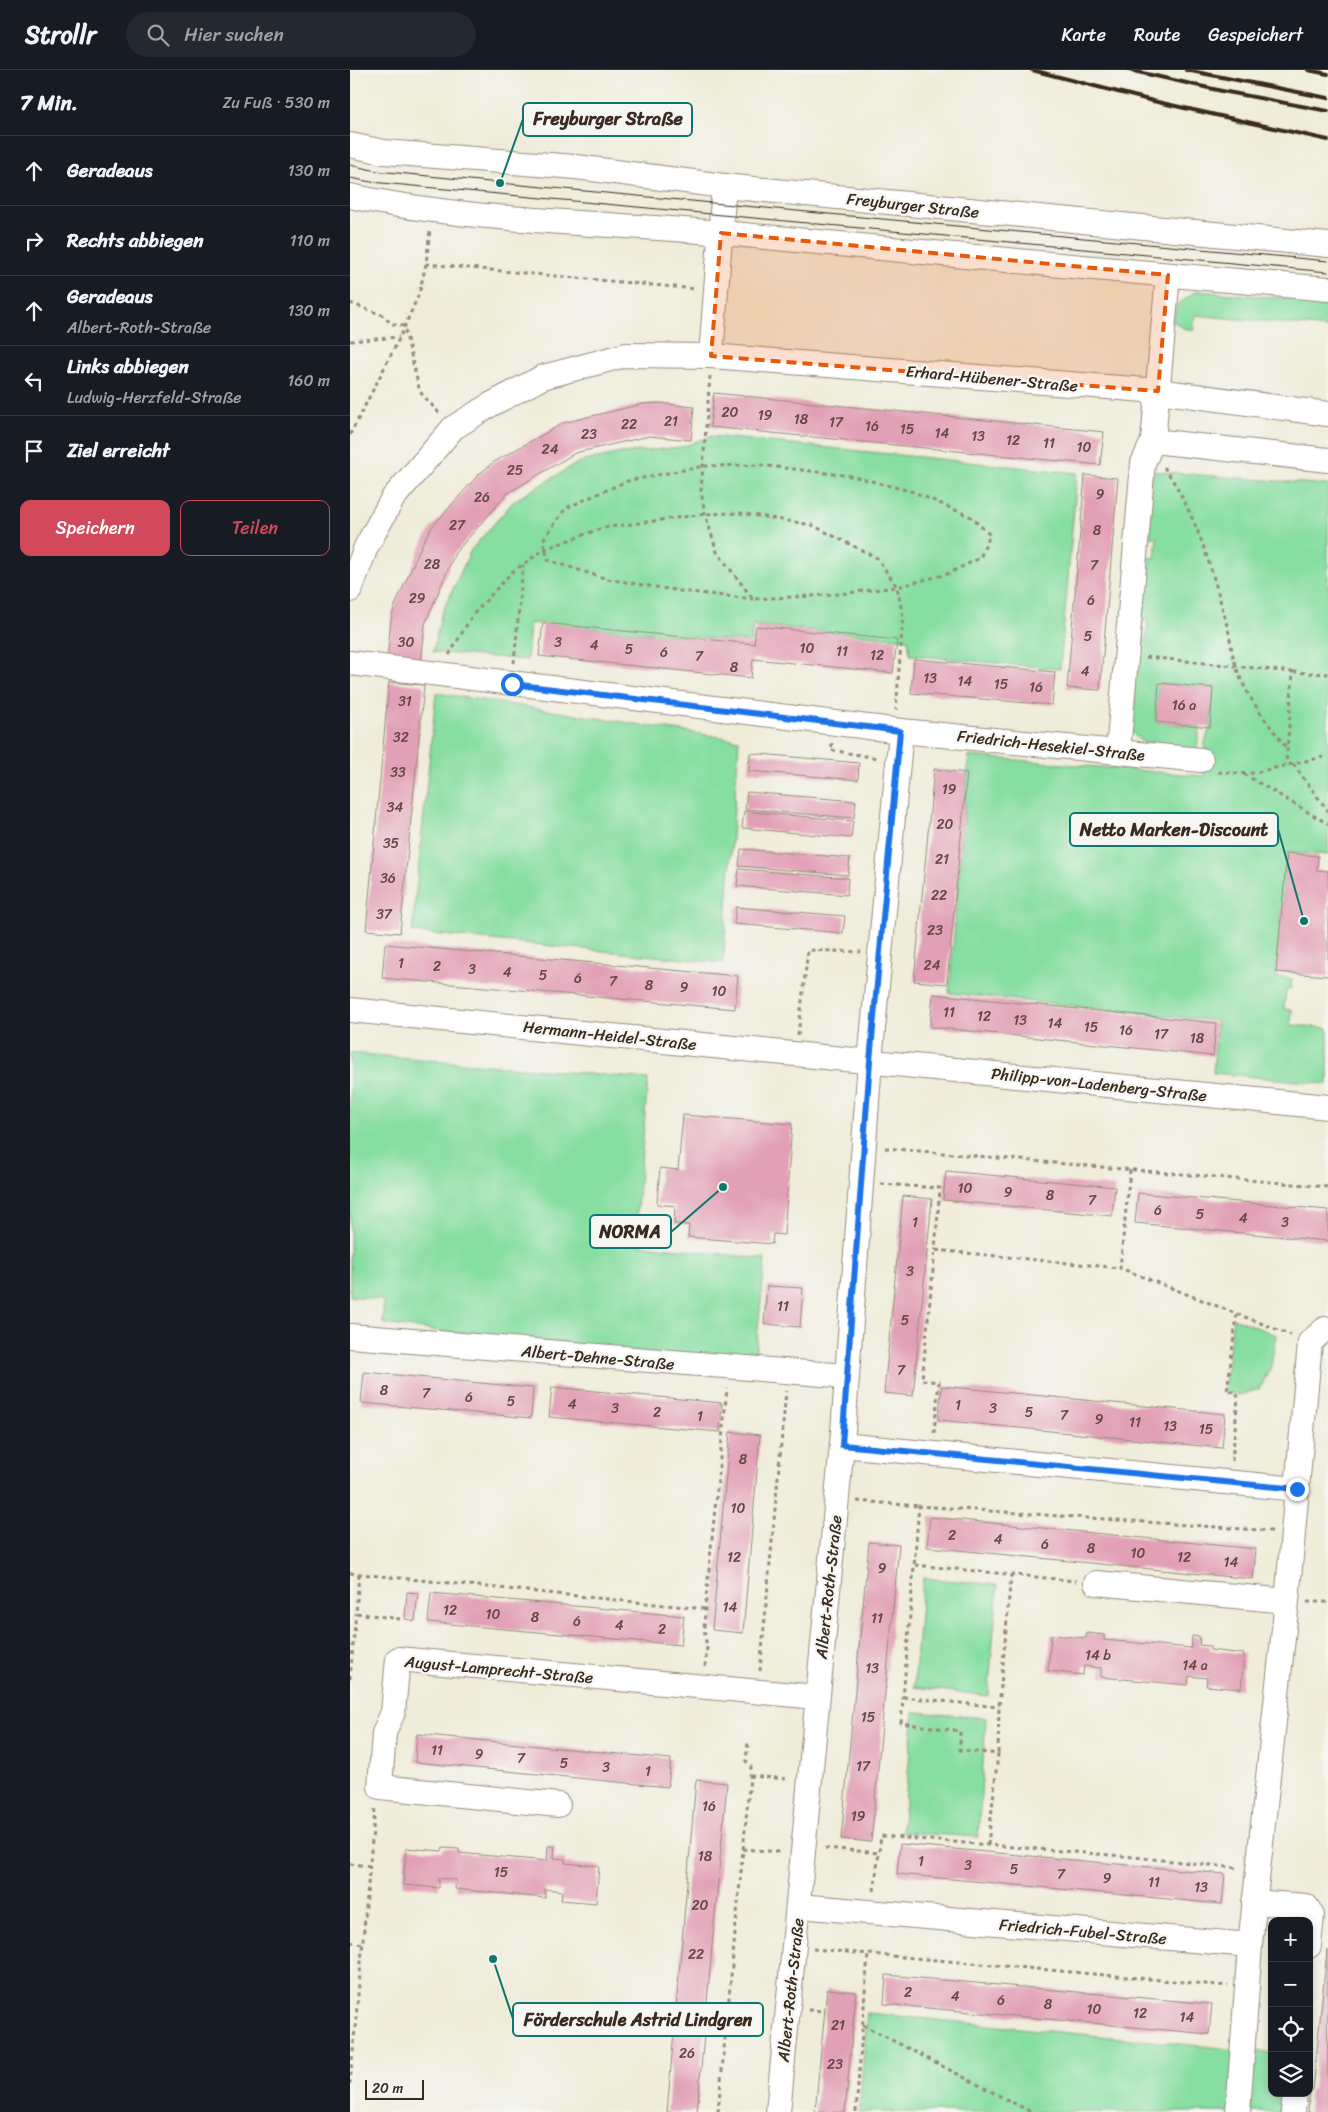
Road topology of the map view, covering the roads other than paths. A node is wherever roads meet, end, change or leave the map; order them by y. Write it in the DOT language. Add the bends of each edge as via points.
graph roads {
  1 [pos="350,145"];
  2 [pos="724,186"];
  3 [pos="350,196"];
  4 [pos="721,233"];
  5 [pos="1328,245"];
  6 [pos="1168,276"];
  7 [pos="1328,289"];
  8 [pos="711,356"];
  9 [pos="1158,391"];
  10 [pos="1328,414"];
  11 [pos="1153,441"];
  12 [pos="1328,460"];
  13 [pos="350,590"];
  14 [pos="350,663"];
  15 [pos="900,731"];
  16 [pos="1118,752"];
  17 [pos="1201,760"];
  18 [pos="350,1010"];
  19 [pos="870,1061"];
  20 [pos="1328,1106"];
  21 [pos="350,1336"];
  22 [pos="1319,1336"];
  23 [pos="846,1376"];
  24 [pos="842,1445"];
  25 [pos="1297,1489"];
  26 [pos="1096,1583"];
  27 [pos="1287,1601"];
  28 [pos="817,1696"];
  29 [pos="558,1805"];
  30 [pos="1254,1902"];
  31 [pos="799,1906"];
  32 [pos="1312,1917"];
  33 [pos="1250,1946"];
  34 [pos="1295,2097"];
  35 [pos="778,2112"];
  36 [pos="1238,2112"];
  37 [pos="1293,2112"];
  1 -- 2 [label="street, Freyburger Straße" via="384,152 576,167"];
  2 -- 4 [label="street"];
  2 -- 5 [label="street, Freyburger Straße"];
  3 -- 4 [label="street" via="482,215"];
  4 -- 6 [label="street"];
  4 -- 8 [label="street"];
  6 -- 7 [label="street"];
  6 -- 9 [label="street"];
  8 -- 9 [label="street, Erhard-Hübener-Straße"];
  8 -- 13 [label="street, Erhard-Hübener-Straße" via="626,355 543,377 453,428 393,498 366,547"];
  9 -- 10 [label="street, Erhard-Hübener-Straße"];
  9 -- 11 [label="street"];
  11 -- 12 [label="street"];
  11 -- 16 [label="street" via="1143,463"];
  14 -- 15 [label="street, Friedrich-Hesekiel-Straße"];
  15 -- 16 [label="street, Friedrich-Hesekiel-Straße"];
  15 -- 19 [label="street"];
  16 -- 17 [label="street, Friedrich-Hesekiel-Straße"];
  18 -- 19 [label="street, Hermann-Heidel-Straße"];
  19 -- 20 [label="street, Philipp-von-Ladenberg-Straße"];
  19 -- 23 [label="street, Albert-Roth-Straße"];
  21 -- 23 [label="street, Albert-Dehne-Straße"];
  22 -- 25 [label="street"];
  23 -- 24 [label="street, Albert-Roth-Straße"];
  24 -- 25 [label="street"];
  24 -- 28 [label="street, Albert-Roth-Straße"];
  25 -- 27 [label="street"];
  26 -- 27 [label="street"];
  27 -- 30 [label="street"];
  28 -- 29 [label="street, August-Lamprecht-Straße" via="398,1660 393,1712 384,1733 380,1787"];
  28 -- 31 [label="street, Albert-Roth-Straße" via="810,1781 809,1851"];
  30 -- 32 [label="street" via="1306,1906"];
  30 -- 33 [label="street"];
  31 -- 33 [label="street, Friedrich-Fubel-Straße"];
  31 -- 35 [label="street, Albert-Roth-Straße"];
  33 -- 36 [label="street"];
  34 -- 37 [label="street"];
}
